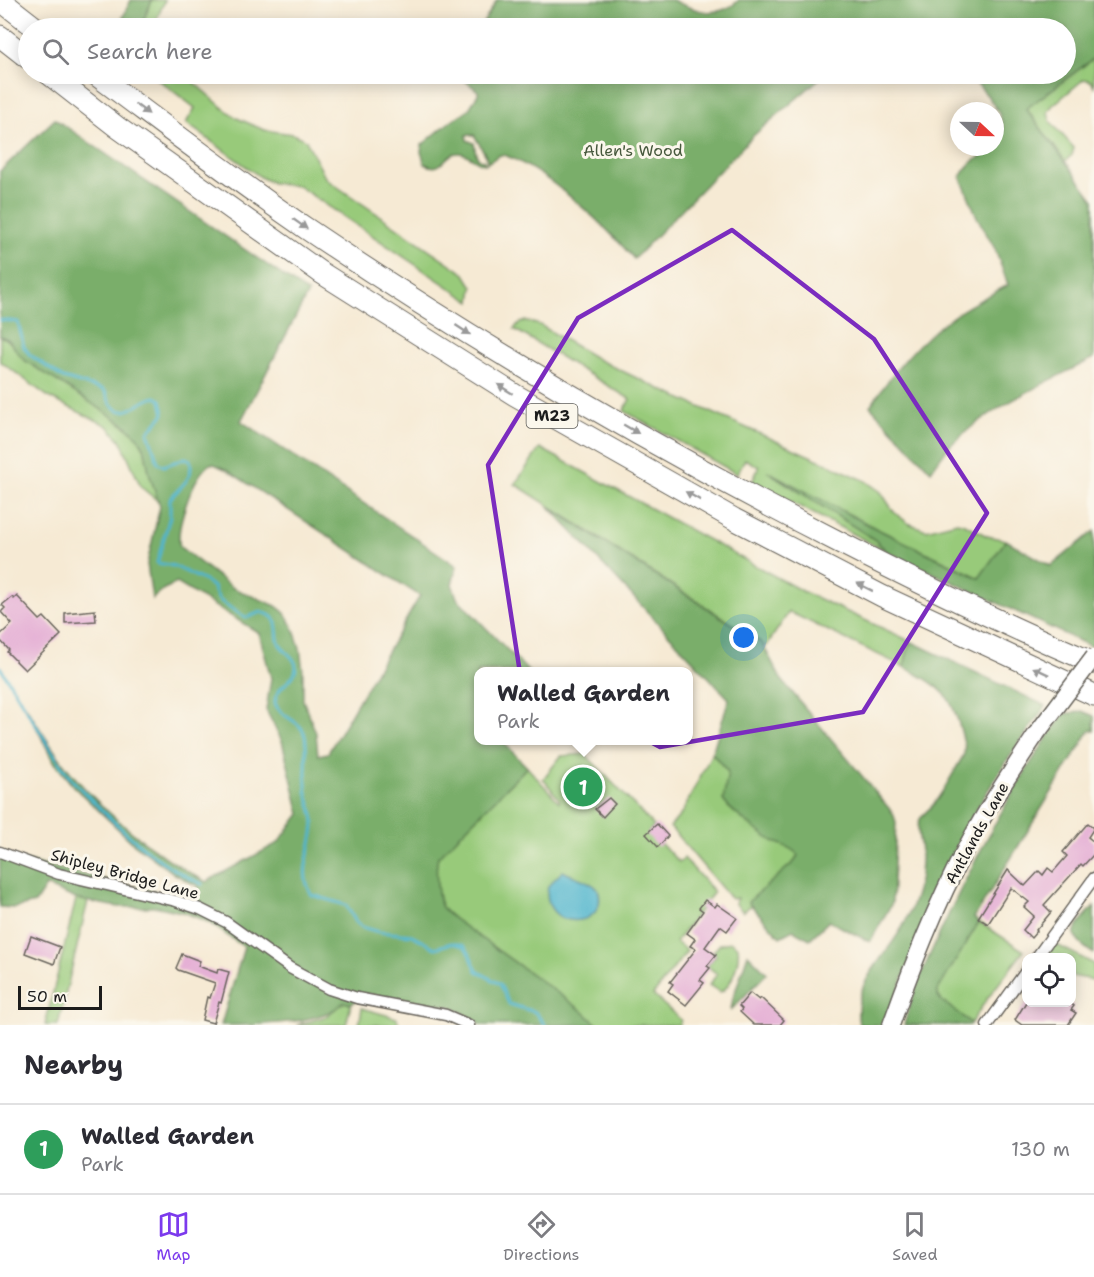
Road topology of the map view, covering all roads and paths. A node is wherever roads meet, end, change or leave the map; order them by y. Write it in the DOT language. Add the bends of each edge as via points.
graph roads {
  1 [pos="0,0"];
  2 [pos="23,18"];
  3 [pos="0,36"];
  4 [pos="18,50"];
  5 [pos="61,84"];
  6 [pos="108,84"];
  7 [pos="1094,657"];
  8 [pos="1094,663"];
  9 [pos="1094,695"];
  10 [pos="0,852"];
  11 [pos="1094,878"];
  12 [pos="1039,953"];
  13 [pos="1022,977"];
  14 [pos="469,1025"];
  15 [pos="891,1025"];
  16 [pos="987,1025"];
  1 -- 2 [label="highway"];
  3 -- 4 [label="highway"];
  9 -- 5 [label="highway, M23, one-way" via="882,596 734,519 515,394 320,272"];
  6 -- 8 [label="highway, M23, one-way" via="307,229 575,398 740,492 933,590"];
  7 -- 15 [label="main road, Antlands Lane, bridge" via="1037,733 987,811 949,882"];
  10 -- 14 [label="street, Shipley Bridge Lane" via="59,874 200,909 226,922 290,968 330,989 447,1015"];
  11 -- 12 [label="street"];
  13 -- 16 [label="street"];
}
